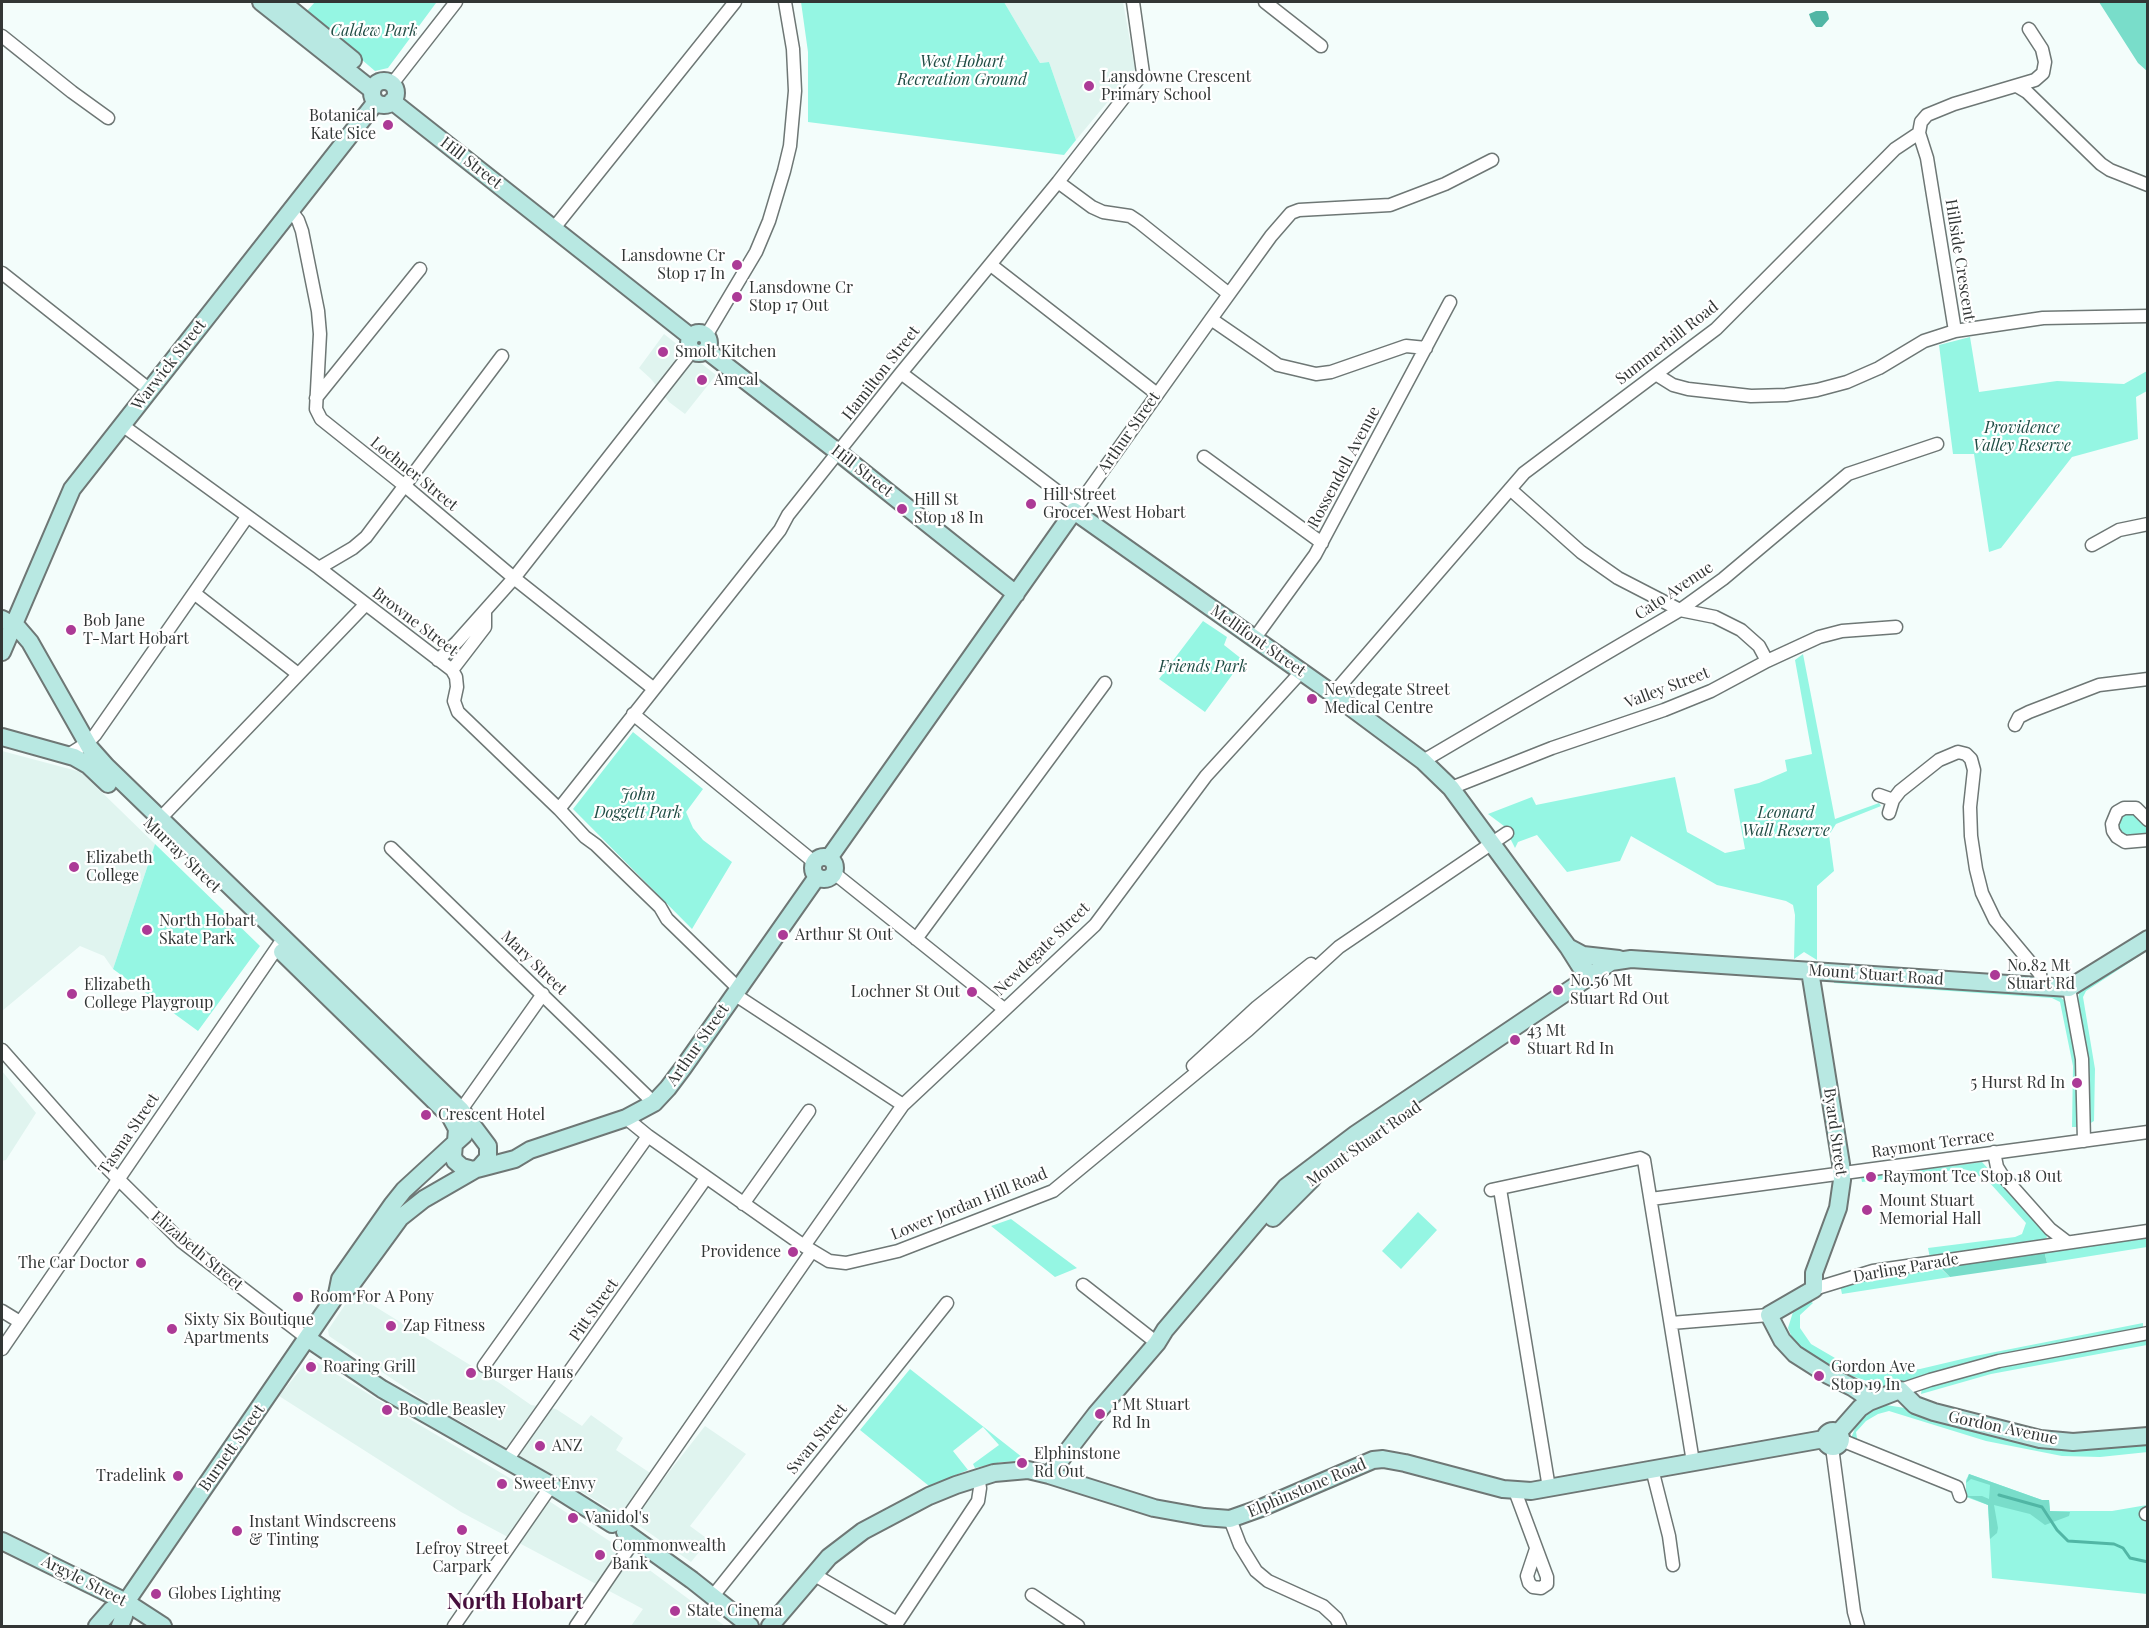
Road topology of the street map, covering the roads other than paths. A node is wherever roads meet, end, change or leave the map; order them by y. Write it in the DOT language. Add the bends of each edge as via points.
graph roads {
  1 [pos="261,2"];
  2 [pos="282,2"];
  3 [pos="456,2"];
  4 [pos="735,2"];
  5 [pos="785,2"];
  6 [pos="1133,2"];
  7 [pos="1265,2"];
  8 [pos="2029,29"];
  9 [pos="2,36"];
  10 [pos="1321,46"];
  11 [pos="2016,86"];
  12 [pos="382,92"];
  13 [pos="108,118"];
  14 [pos="1918,133"];
  15 [pos="1492,160"];
  16 [pos="1058,182"];
  17 [pos="2148,185"];
  18 [pos="291,211"];
  19 [pos="554,228"];
  20 [pos="991,265"];
  21 [pos="420,269"];
  22 [pos="2,273"];
  23 [pos="1229,294"];
  24 [pos="1450,302"];
  25 [pos="2148,316"];
  26 [pos="1211,319"];
  27 [pos="1955,331"];
  28 [pos="699,343"];
  29 [pos="1426,348"];
  30 [pos="502,356"];
  31 [pos="901,373"];
  32 [pos="1657,375"];
  33 [pos="150,390"];
  34 [pos="1157,393"];
  35 [pos="316,398"];
  36 [pos="122,425"];
  37 [pos="1937,444"];
  38 [pos="839,453"];
  39 [pos="1204,457"];
  40 [pos="405,486"];
  41 [pos="1510,489"];
  42 [pos="1076,509"];
  43 [pos="247,517"];
  44 [pos="2148,524"];
  45 [pos="1322,543"];
  46 [pos="2092,545"];
  47 [pos="319,568"];
  48 [pos="514,578"];
  49 [pos="194,592"];
  50 [pos="1016,594"];
  51 [pos="365,605"];
  52 [pos="1680,610"];
  53 [pos="485,611"];
  54 [pos="8,622"];
  55 [pos="1896,627"];
  56 [pos="1254,639"];
  57 [pos="2,652"];
  58 [pos="438,660"];
  59 [pos="1767,661"];
  60 [pos="452,670"];
  61 [pos="1301,672"];
  62 [pos="298,674"];
  63 [pos="2148,679"];
  64 [pos="1105,683"];
  65 [pos="654,689"];
  66 [pos="1333,694"];
  67 [pos="633,714"];
  68 [pos="2015,725"];
  69 [pos="2,737"];
  70 [pos="87,743"];
  71 [pos="68,755"];
  72 [pos="1423,762"];
  73 [pos="1451,788"];
  74 [pos="1879,795"];
  75 [pos="1893,800"];
  76 [pos="559,809"];
  77 [pos="1889,813"];
  78 [pos="2148,820"];
  79 [pos="156,823"];
  80 [pos="1507,833"];
  81 [pos="2148,840"];
  82 [pos="1491,844"];
  83 [pos="391,848"];
  84 [pos="823,867"];
  85 [pos="916,939"];
  86 [pos="2148,939"];
  87 [pos="280,943"];
  88 [pos="1568,947"];
  89 [pos="1583,955"];
  90 [pos="1620,959"];
  91 [pos="1810,971"];
  92 [pos="1594,973"];
  93 [pos="2042,987"];
  94 [pos="2069,988"];
  95 [pos="736,991"];
  96 [pos="543,994"];
  97 [pos="1004,1009"];
  98 [pos="2,1050"];
  99 [pos="654,1103"];
  100 [pos="903,1105"];
  101 [pos="461,1110"];
  102 [pos="809,1111"];
  103 [pos="626,1118"];
  104 [pos="2148,1132"];
  105 [pos="648,1136"];
  106 [pos="485,1140"];
  107 [pos="2084,1141"];
  108 [pos="455,1142"];
  109 [pos="530,1150"];
  110 [pos="1994,1152"];
  111 [pos="478,1168"];
  112 [pos="1842,1173"];
  113 [pos="706,1178"];
  114 [pos="118,1180"];
  115 [pos="1651,1199"];
  116 [pos="743,1204"];
  117 [pos="2148,1232"];
  118 [pos="2067,1242"];
  119 [pos="808,1249"];
  120 [pos="1083,1285"];
  121 [pos="1814,1289"];
  122 [pos="337,1294"];
  123 [pos="947,1303"];
  124 [pos="2,1311"];
  125 [pos="1768,1315"];
  126 [pos="20,1322"];
  127 [pos="1671,1323"];
  128 [pos="2148,1333"];
  129 [pos="307,1338"];
  130 [pos="1157,1343"];
  131 [pos="2,1349"];
  132 [pos="484,1366"];
  133 [pos="1900,1390"];
  134 [pos="1869,1402"];
  135 [pos="2148,1436"];
  136 [pos="1834,1440"];
  137 [pos="507,1460"];
  138 [pos="1693,1462"];
  139 [pos="1652,1469"];
  140 [pos="1049,1475"];
  141 [pos="978,1477"];
  142 [pos="551,1486"];
  143 [pos="1549,1488"];
  144 [pos="1515,1491"];
  145 [pos="1960,1496"];
  146 [pos="1230,1519"];
  147 [pos="624,1529"];
  148 [pos="2,1540"];
  149 [pos="1536,1549"];
  150 [pos="1673,1565"];
  151 [pos="813,1574"];
  152 [pos="1032,1595"];
  153 [pos="713,1596"];
  154 [pos="126,1602"];
  155 [pos="1063,1622"];
  156 [pos="97,1626"];
  157 [pos="121,1626"];
  158 [pos="163,1626"];
  159 [pos="454,1626"];
  160 [pos="576,1626"];
  161 [pos="750,1626"];
  162 [pos="770,1626"];
  163 [pos="1078,1626"];
  164 [pos="1340,1626"];
  165 [pos="1858,1626"];
  1 -- 12 [label="street, Hill Street"];
  2 -- 12 [label="street, Hill Street"];
  3 -- 12 [label="street, Warwick Street"];
  4 -- 19 [label="street"];
  5 -- 28 [label="street" via="795,91 784,171 756,252"];
  6 -- 16 [label="street, Hamilton Street" via="1143,73"];
  7 -- 10 [label="street"];
  8 -- 11 [label="street, Summerhill Road" via="2042,49 2043,73"];
  9 -- 13 [label="street"];
  11 -- 14 [label="street, Summerhill Road" via="1939,109 1921,122"];
  11 -- 17 [label="street" via="2027,92 2101,164"];
  12 -- 18 [label="street, Warwick Street"];
  12 -- 19 [label="street, Hill Street"];
  14 -- 27 [label="street, Hillside Crescent" via="1927,158"];
  14 -- 32 [label="street, Summerhill Road" via="1896,149 1716,329"];
  15 -- 23 [label="street, Arthur Street" via="1390,205 1292,213"];
  16 -- 20 [label="street, Hamilton Street"];
  16 -- 23 [label="street" via="1097,210 1130,216"];
  18 -- 33 [label="street, Warwick Street"];
  18 -- 35 [label="street, Lochner Street" via="302,231 318,311"];
  19 -- 28 [label="street, Hill Street"];
  20 -- 31 [label="street, Hamilton Street"];
  20 -- 34 [label="street"];
  21 -- 35 [label="street"];
  22 -- 33 [label="street"];
  23 -- 26 [label="street, Arthur Street"];
  24 -- 29 [label="street, Rossendell Avenue"];
  25 -- 27 [label="street" via="2053,318"];
  26 -- 29 [label="street" via="1278,365 1316,374 1406,346"];
  26 -- 34 [label="street, Arthur Street"];
  27 -- 32 [label="street, Hillside Crescent" via="1924,341 1848,382 1786,395 1751,396 1688,389"];
  28 -- 38 [label="street, Hill Street"];
  28 -- 48 [label="street"];
  29 -- 45 [label="street, Rossendell Avenue"];
  30 -- 40 [label="street"];
  31 -- 38 [label="street, Hamilton Street"];
  31 -- 42 [label="street"];
  32 -- 41 [label="street, Summerhill Road" via="1532,468"];
  33 -- 36 [label="street, Warwick Street"];
  34 -- 42 [label="street, Arthur Street"];
  35 -- 40 [label="street, Lochner Street" via="321,419"];
  36 -- 43 [label="street, Browne Street"];
  36 -- 54 [label="street, Warwick Street" via="72,489"];
  37 -- 52 [label="street, Cato Avenue" via="1848,474"];
  38 -- 50 [label="street, Hill Street"];
  38 -- 65 [label="street, Hamilton Street"];
  39 -- 45 [label="street"];
  40 -- 47 [label="street" via="366,537"];
  40 -- 48 [label="street, Lochner Street"];
  41 -- 52 [label="street" via="1599,566"];
  41 -- 66 [label="street, Summerhill Road"];
  42 -- 50 [label="street, Arthur Street"];
  42 -- 56 [label="street, Mellifont Street"];
  43 -- 47 [label="street, Browne Street"];
  43 -- 49 [label="street"];
  44 -- 46 [label="street" via="2119,530"];
  45 -- 56 [label="street, Rossendell Avenue"];
  47 -- 51 [label="street, Browne Street"];
  48 -- 53 [label="street"];
  48 -- 65 [label="street, Lochner Street"];
  49 -- 62 [label="street"];
  49 -- 70 [label="street"];
  50 -- 84 [label="street, Arthur Street"];
  51 -- 58 [label="street, Browne Street"];
  51 -- 62 [label="street"];
  52 -- 59 [label="street" via="1715,617 1741,630 1759,646"];
  52 -- 72 [label="street, Cato Avenue"];
  53 -- 58 [label="street"];
  53 -- 60 [label="street" via="485,627"];
  54 -- 57 [label="street, Warwick Street"];
  54 -- 70 [label="street, Murray Street" via="30,642"];
  55 -- 59 [label="street, Valley Street" via="1819,637"];
  56 -- 61 [label="street, Mellifont Street"];
  58 -- 60 [label="street, Browne Street"];
  59 -- 73 [label="street, Valley Street" via="1711,691 1664,710"];
  60 -- 76 [label="street, Browne Street" via="458,712"];
  61 -- 66 [label="street, Mellifont Street"];
  61 -- 97 [label="street, Newdegate Street" via="1206,776 1095,925"];
  62 -- 79 [label="street"];
  63 -- 68 [label="street" via="2099,686 2029,712 2019,717"];
  64 -- 85 [label="street"];
  65 -- 67 [label="street, Hamilton Street"];
  66 -- 72 [label="street, Mellifont Street"];
  67 -- 76 [label="street, Hamilton Street"];
  67 -- 84 [label="street"];
  69 -- 71 [label="street, Murray Street"];
  70 -- 71 [label="street"];
  70 -- 79 [label="street, Murray Street"];
  71 -- 79 [label="street, Murray Street" via="94,770"];
  72 -- 73 [label="street, Mellifont Street"];
  73 -- 82 [label="street, Mellifont Street"];
  74 -- 75 [label="street"];
  75 -- 77 [label="street"];
  75 -- 93 [label="street" via="1950,754 1958,752 1971,759 1971,830 1982,893 1995,920 2040,974"];
  76 -- 95 [label="street, Browne Street" via="660,907"];
  78 -- 81 [label="street" via="2136,808 2124,808 2117,812 2112,824 2117,837 2125,842"];
  79 -- 87 [label="street, Murray Street"];
  80 -- 82 [label="street, Lower Jordan Hill Road"];
  82 -- 88 [label="street, Mellifont Street"];
  82 -- 119 [label="street, Lower Jordan Hill Road" via="1327,957 1248,1030 1053,1191 872,1258 846,1263 829,1261"];
  83 -- 96 [label="street, Mary Street"];
  84 -- 85 [label="street"];
  84 -- 95 [label="street, Arthur Street"];
  85 -- 97 [label="street"];
  86 -- 94 [label="street"];
  87 -- 101 [label="street, Murray Street"];
  87 -- 108 [label="street, Murray Street" via="450,1116 458,1132"];
  87 -- 114 [label="street, Tasma Street"];
  88 -- 89 [label="street, Mellifont Street"];
  88 -- 92 [label="street, Mellifont Street" via="1580,966"];
  89 -- 90 [label="street, Mellifont Street"];
  89 -- 92 [label="street"];
  90 -- 91 [label="street, Mount Stuart Road"];
  90 -- 92 [label="street, Mount Stuart Road"];
  91 -- 93 [label="street, Mount Stuart Road"];
  91 -- 112 [label="street, Byard Street"];
  92 -- 130 [label="street, Mount Stuart Road" via="1594,982 1575,999 1312,1179 1283,1207 1172,1336"];
  93 -- 94 [label="street, Mount Stuart Road"];
  94 -- 107 [label="street" via="2082,1059"];
  95 -- 99 [label="street, Arthur Street"];
  95 -- 100 [label="street, Browne Street"];
  96 -- 99 [label="street, Mary Street"];
  96 -- 101 [label="street"];
  97 -- 100 [label="street, Newdegate Street"];
  98 -- 114 [label="street, Elizabeth Street"];
  99 -- 103 [label="street, Arthur Street"];
  100 -- 119 [label="street, Newdegate Street"];
  101 -- 106 [label="street, Murray Street"];
  102 -- 116 [label="street"];
  103 -- 105 [label="street, Lower Jordan Hill Road"];
  103 -- 109 [label="street, Arthur Street"];
  104 -- 107 [label="street, Raymont Terrace"];
  105 -- 113 [label="street, Lower Jordan Hill Road"];
  105 -- 132 [label="street"];
  106 -- 108 [label="street" via="469,1133"];
  106 -- 109 [label="street, Arthur Street" via="501,1149"];
  106 -- 111 [label="street" via="489,1154"];
  107 -- 110 [label="street, Raymont Terrace"];
  108 -- 111 [label="street" via="452,1153 457,1164 467,1170"];
  108 -- 122 [label="street, Burnett Street" via="392,1205 340,1279"];
  109 -- 111 [label="street, Arthur Street" via="515,1159"];
  110 -- 112 [label="street, Raymont Terrace"];
  110 -- 118 [label="street" via="2002,1175 2050,1229"];
  111 -- 122 [label="street, Burnett Street" via="400,1218 351,1285"];
  112 -- 115 [label="street, Raymont Terrace"];
  112 -- 121 [label="street, Byard Street" via="1838,1208 1814,1273"];
  113 -- 116 [label="street, Lower Jordan Hill Road"];
  113 -- 137 [label="street, Pitt Street"];
  114 -- 126 [label="street, Tasma Street"];
  114 -- 129 [label="street, Elizabeth Street" via="181,1241"];
  115 -- 127 [label="street"];
  115 -- 143 [label="street" via="1644,1160 1640,1158 1497,1193"];
  116 -- 119 [label="street, Lower Jordan Hill Road"];
  117 -- 118 [label="street, Darling Parade"];
  118 -- 121 [label="street, Darling Parade" via="1873,1271"];
  119 -- 147 [label="street, Newdegate Street"];
  120 -- 130 [label="street"];
  121 -- 125 [label="street, Darling Parade"];
  122 -- 129 [label="street, Burnett Street"];
  123 -- 153 [label="street, Swan Street"];
  124 -- 126 [label="street"];
  125 -- 127 [label="street, Darling Parade"];
  125 -- 134 [label="street" via="1795,1354 1852,1387"];
  126 -- 131 [label="street, Tasma Street"];
  127 -- 138 [label="street"];
  128 -- 133 [label="street" via="1999,1360"];
  129 -- 137 [label="street, Elizabeth Street" via="382,1389"];
  129 -- 154 [label="street, Burnett Street"];
  130 -- 140 [label="street, Mount Stuart Road"];
  133 -- 134 [label="street"];
  133 -- 135 [label="street, Gordon Avenue" via="1915,1404 1934,1412 2040,1439 2073,1442"];
  134 -- 136 [label="street"];
  136 -- 138 [label="street, Elphinstone Road"];
  136 -- 145 [label="street" via="1951,1484 1960,1490"];
  136 -- 165 [label="street"];
  137 -- 142 [label="street, Elizabeth Street"];
  138 -- 139 [label="street, Elphinstone Road"];
  139 -- 143 [label="street, Elphinstone Road"];
  139 -- 150 [label="street" via="1670,1536"];
  140 -- 141 [label="street, Elphinstone Road" via="1028,1470"];
  140 -- 146 [label="street, Elphinstone Road" via="1154,1508"];
  141 -- 151 [label="street, Elphinstone Road" via="883,1519 844,1545"];
  141 -- 151 [label="street" via="978,1500 897,1623"];
  142 -- 147 [label="street, Elizabeth Street"];
  142 -- 159 [label="street"];
  143 -- 144 [label="street, Elphinstone Road"];
  144 -- 146 [label="street, Elphinstone Road" via="1395,1461 1373,1460"];
  144 -- 149 [label="street"];
  146 -- 164 [label="street" via="1256,1571 1268,1581 1323,1606"];
  147 -- 153 [label="street, Elizabeth Street"];
  147 -- 160 [label="street, Newdegate Street"];
  148 -- 154 [label="street, Argyle Street"];
  151 -- 162 [label="street, Elphinstone Road"];
  152 -- 155 [label="street"];
  153 -- 161 [label="street, Elizabeth Street"];
  154 -- 156 [label="street, Burnett Street" via="111,1610"];
  154 -- 157 [label="street, Burnett Street"];
  154 -- 158 [label="street, Argyle Street"];
  155 -- 163 [label="street"];
}
